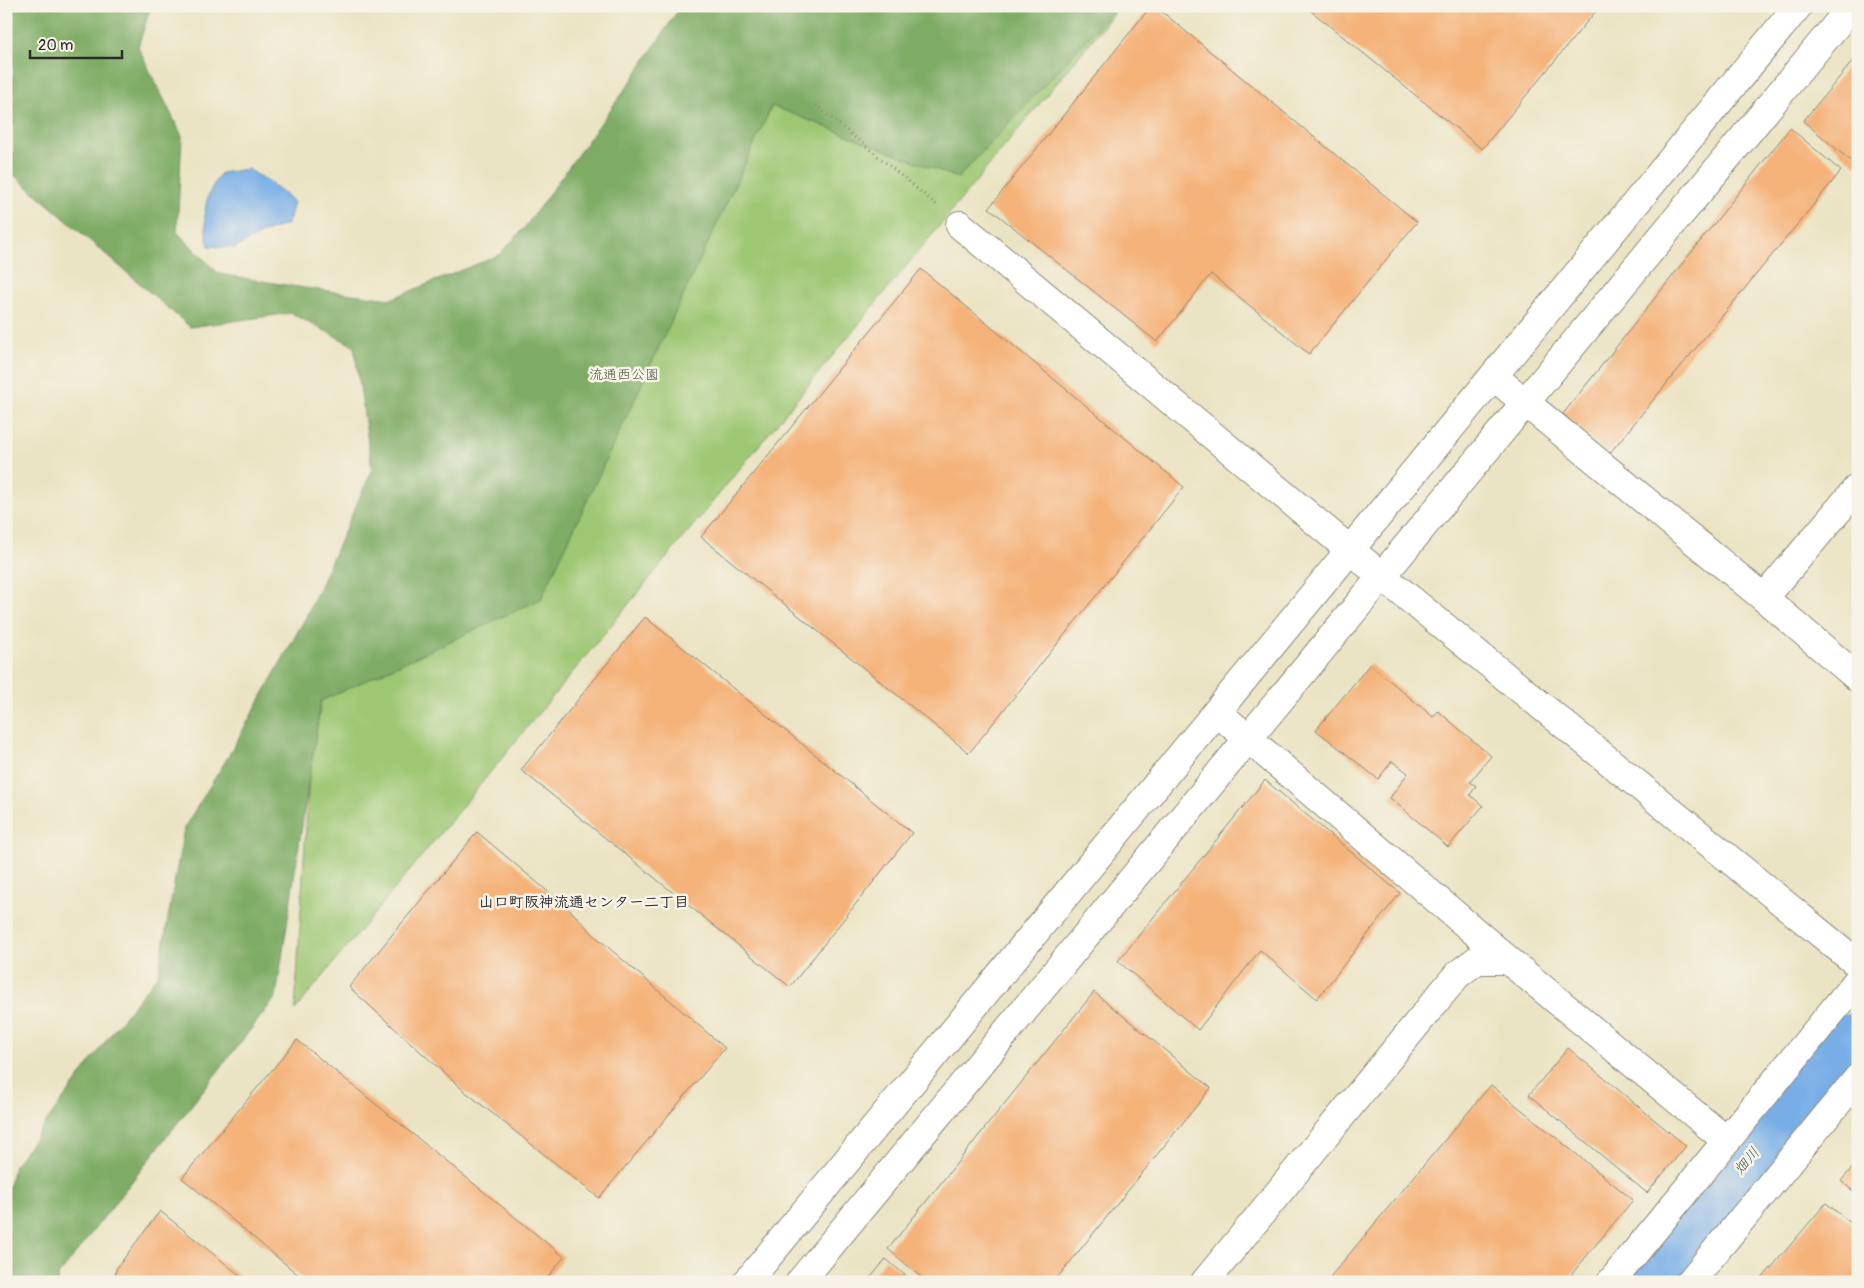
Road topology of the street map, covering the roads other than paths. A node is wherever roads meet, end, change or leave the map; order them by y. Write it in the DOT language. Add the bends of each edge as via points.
graph roads {
  1 [pos="1798,6"];
  2 [pos="1852,6"];
  3 [pos="952,218"];
  4 [pos="1493,376"];
  5 [pos="1524,402"];
  6 [pos="1858,487"];
  7 [pos="1350,550"];
  8 [pos="1382,576"];
  9 [pos="1764,598"];
  10 [pos="1858,678"];
  11 [pos="1217,712"];
  12 [pos="1248,737"];
  13 [pos="1508,960"];
  14 [pos="1858,964"];
  15 [pos="1858,980"];
  16 [pos="1858,1078"];
  17 [pos="1727,1141"];
  18 [pos="747,1282"];
  19 [pos="800,1282"];
  20 [pos="1205,1282"];
  21 [pos="1610,1282"];
  22 [pos="1690,1282"];
  1 -- 4 [label="street"];
  2 -- 5 [label="street"];
  3 -- 7 [label="street"];
  4 -- 5 [label="street"];
  4 -- 7 [label="street"];
  5 -- 8 [label="street"];
  5 -- 9 [label="street"];
  6 -- 9 [label="street"];
  7 -- 8 [label="street"];
  7 -- 11 [label="street"];
  8 -- 12 [label="street"];
  8 -- 14 [label="street"];
  9 -- 10 [label="street"];
  11 -- 12 [label="street"];
  11 -- 18 [label="street"];
  12 -- 13 [label="street"];
  12 -- 19 [label="street"];
  13 -- 17 [label="street"];
  13 -- 20 [label="street" via="1477,960 1457,976"];
  15 -- 17 [label="street"];
  16 -- 22 [label="street"];
  17 -- 21 [label="street"];
}
